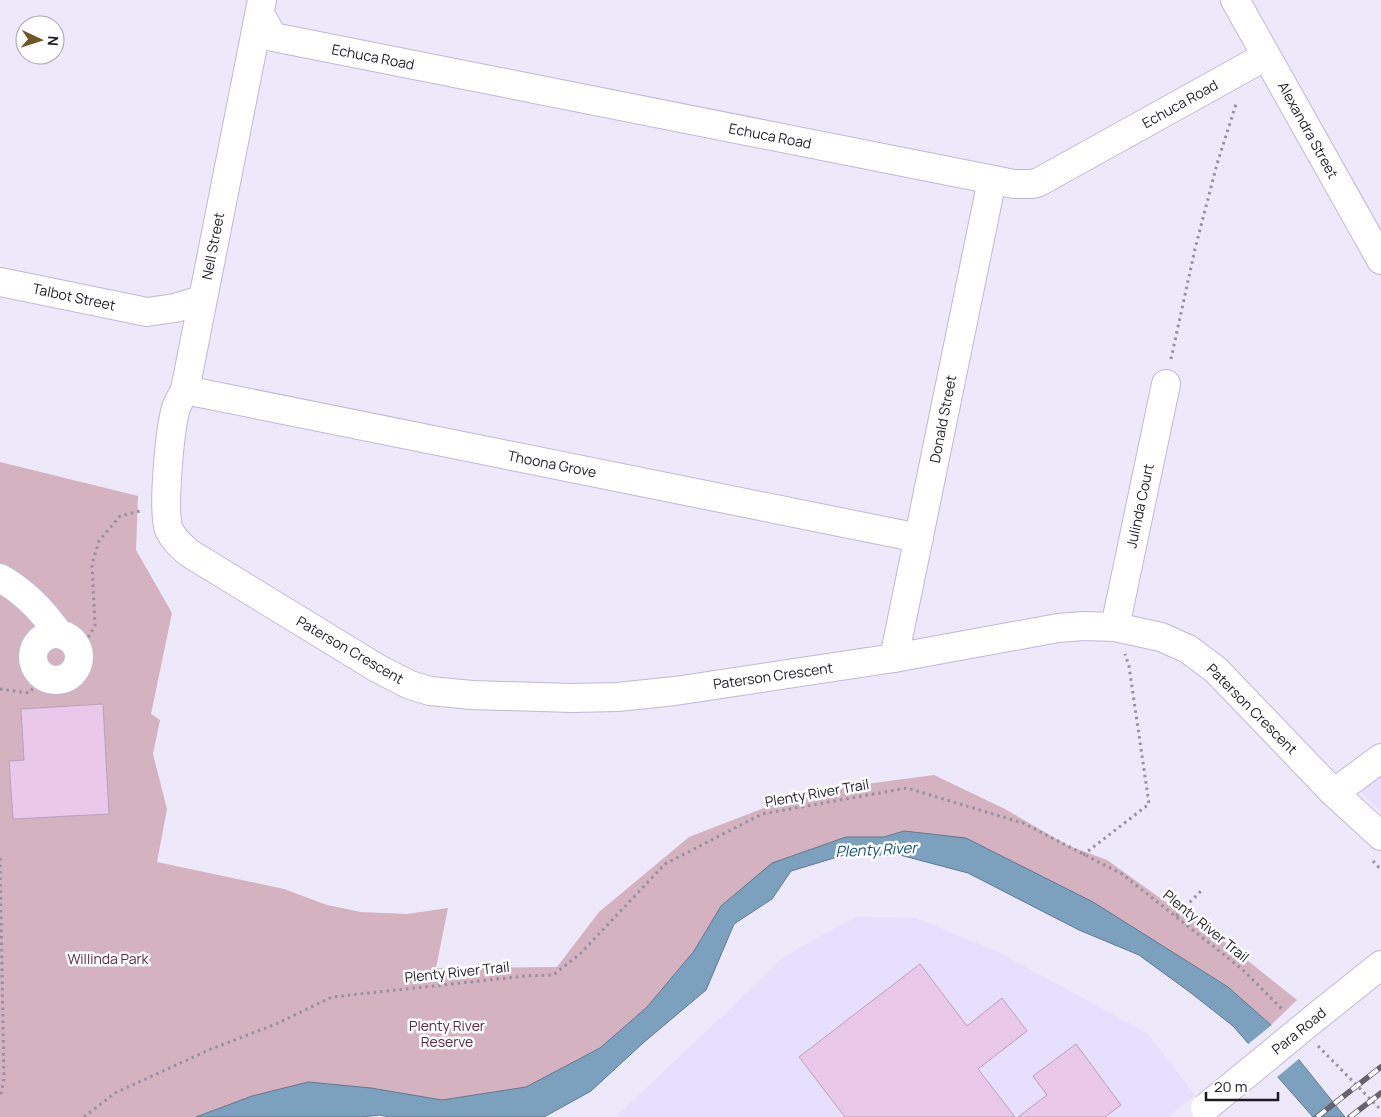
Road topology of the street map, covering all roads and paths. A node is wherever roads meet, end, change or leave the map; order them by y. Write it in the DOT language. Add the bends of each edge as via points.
graph roads {
  1 [pos="1235,0"];
  2 [pos="261,7"];
  3 [pos="1266,56"];
  4 [pos="1238,98"];
  5 [pos="992,180"];
  6 [pos="1381,260"];
  7 [pos="0,282"];
  8 [pos="202,300"];
  9 [pos="147,312"];
  10 [pos="193,344"];
  11 [pos="1166,384"];
  12 [pos="185,390"];
  13 [pos="166,492"];
  14 [pos="140,511"];
  15 [pos="919,538"];
  16 [pos="0,578"];
  17 [pos="1115,628"];
  18 [pos="68,640"];
  19 [pos="894,658"];
  20 [pos="43,677"];
  21 [pos="0,689"];
  22 [pos="1381,758"];
  23 [pos="1334,793"];
  24 [pos="1381,836"];
  25 [pos="1083,855"];
  26 [pos="0,858"];
  27 [pos="1201,891"];
  28 [pos="1176,916"];
  29 [pos="1381,965"];
  30 [pos="1306,1025"];
  31 [pos="0,1098"];
  32 [pos="1381,1110"];
  33 [pos="1200,1113"];
  34 [pos="84,1117"];
  1 -- 3 [label="street, Alexandra Street"];
  2 -- 5 [label="street, Echuca Road" via="273,37"];
  2 -- 8 [label="street, Nell Street"];
  3 -- 5 [label="street, Echuca Road" via="1039,182"];
  3 -- 6 [label="street, Alexandra Street"];
  4 -- 11 [label="path" via="1205,211"];
  5 -- 15 [label="street, Donald Street"];
  7 -- 9 [label="street, Talbot Street"];
  8 -- 9 [label="street, Talbot Street"];
  8 -- 10 [label="street, Nell Street"];
  9 -- 10 [label="street, Talbot Street"];
  10 -- 12 [label="street, Nell Street"];
  11 -- 17 [label="street, Julinda Court"];
  12 -- 13 [label="street, Nell Street" via="176,407"];
  12 -- 15 [label="street, Thoona Grove"];
  13 -- 19 [label="street, Paterson Crescent" via="169,529 177,543 189,553 377,668 430,691 472,695 618,697"];
  14 -- 18 [label="path" via="120,516 99,541 92,564 95,625 88,638"];
  15 -- 19 [label="street, Donald Street"];
  16 -- 18 [label="street" via="30,599"];
  17 -- 19 [label="street, Paterson Crescent" via="1058,628"];
  17 -- 23 [label="street, Paterson Crescent" via="1162,636 1188,649 1216,670"];
  17 -- 25 [label="path" via="1129,666 1149,804"];
  18 -- 20 [label="street" via="79,660 73,673 59,680"];
  18 -- 20 [label="street" via="52,634 38,641 33,664"];
  20 -- 21 [label="path" via="29,692"];
  22 -- 23 [label="street"];
  23 -- 24 [label="street, Paterson Crescent"];
  25 -- 28 [label="path, Plenty River Trail" via="1122,874"];
  25 -- 34 [label="path, Plenty River Trail" via="1023,823 907,788 762,814 665,864 580,954 554,975 332,997 115,1093"];
  26 -- 31 [label="path" via="4,1080"];
  27 -- 28 [label="path"];
  28 -- 30 [label="path, Plenty River Trail"];
  29 -- 30 [label="street, Para Road"];
  30 -- 32 [label="path, Plenty River Trail"];
  30 -- 33 [label="street, Para Road, bridge"];
}
